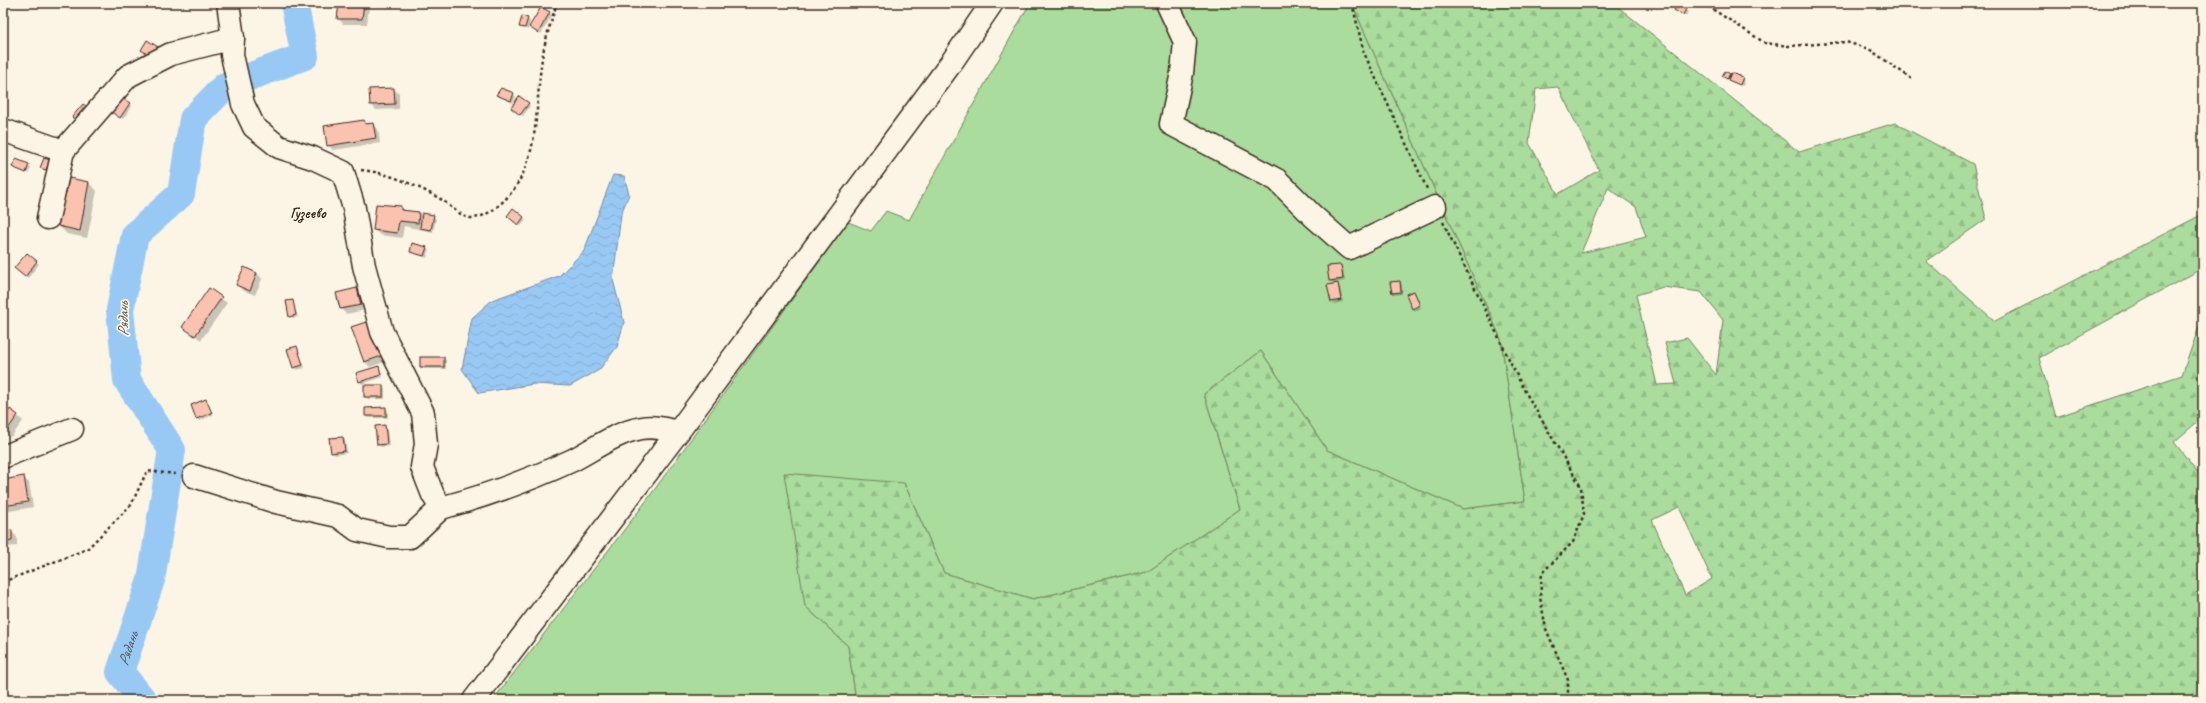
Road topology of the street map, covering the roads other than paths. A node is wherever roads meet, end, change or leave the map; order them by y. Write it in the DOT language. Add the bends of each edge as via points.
graph roads {
  1 [pos="228,3"];
  2 [pos="992,3"];
  3 [pos="1167,3"];
  4 [pos="233,46"];
  5 [pos="3,130"];
  6 [pos="63,151"];
  7 [pos="1436,207"];
  8 [pos="48,218"];
  9 [pos="72,429"];
  10 [pos="678,432"];
  11 [pos="3,457"];
  12 [pos="194,476"];
  13 [pos="441,508"];
  14 [pos="474,700"];
  1 -- 4 [label="street"];
  2 -- 10 [label="street" via="949,66"];
  3 -- 7 [label="street" via="1185,42 1182,72 1171,124 1278,180 1349,248"];
  4 -- 6 [label="street" via="171,54 128,76"];
  4 -- 13 [label="street" via="243,104 254,126 279,147 313,158 343,172 354,208 364,266 382,332 423,413 426,444 422,467"];
  5 -- 6 [label="street"];
  6 -- 8 [label="street"];
  9 -- 11 [label="street"];
  10 -- 13 [label="street" via="663,428 642,428 621,434 572,460 483,497"];
  10 -- 14 [label="street"];
  12 -- 13 [label="street" via="276,502 338,516 357,530 389,537 410,537"];
}
